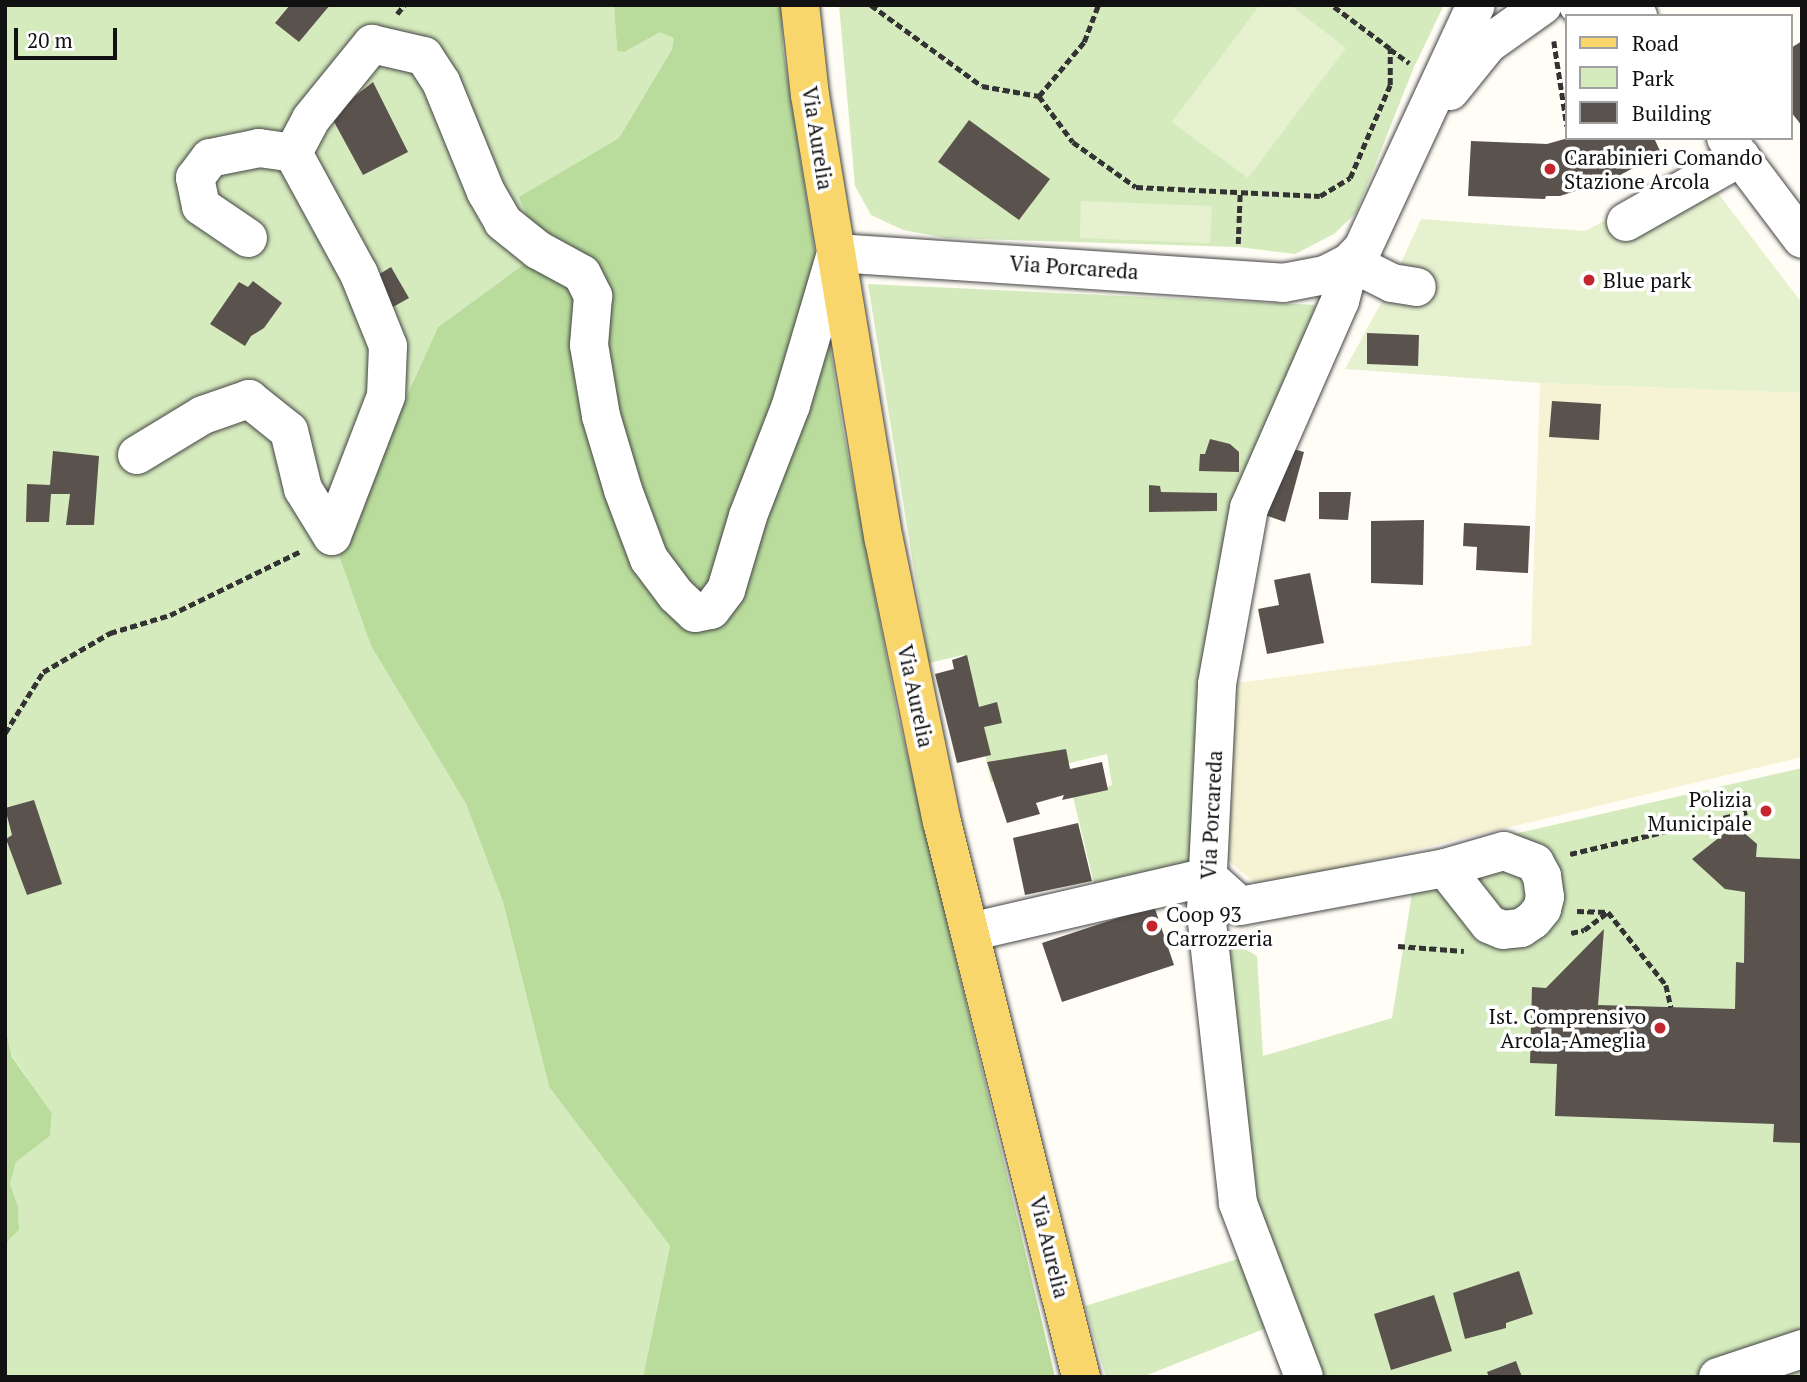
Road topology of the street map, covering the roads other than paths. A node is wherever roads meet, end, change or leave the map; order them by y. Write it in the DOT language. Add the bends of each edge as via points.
graph roads {
  1 [pos="800,5"];
  2 [pos="1476,5"];
  3 [pos="1558,14"];
  4 [pos="1420,128"];
  5 [pos="1733,148"];
  6 [pos="293,153"];
  7 [pos="1626,222"];
  8 [pos="248,238"];
  9 [pos="1802,239"];
  10 [pos="836,253"];
  11 [pos="1350,262"];
  12 [pos="1416,287"];
  13 [pos="137,455"];
  14 [pos="1445,868"];
  15 [pos="1208,877"];
  16 [pos="970,932"];
  17 [pos="1802,1349"];
  18 [pos="1081,1377"];
  19 [pos="1304,1377"];
  20 [pos="1718,1377"];
  1 -- 10 [label="main road, Via Aurelia"];
  2 -- 4 [label="street"];
  3 -- 4 [label="street" via="1488,44"];
  4 -- 11 [label="street, Via Porcareda" via="1363,248"];
  5 -- 7 [label="street"];
  5 -- 9 [label="street"];
  6 -- 8 [label="street" via="259,148 210,158 195,178 201,206"];
  6 -- 10 [label="street" via="312,119 372,44 424,56 442,82 486,192 503,222 538,250 582,274 593,296 589,345 601,416 623,490 649,559 695,613 711,610 726,590 748,516 791,405"];
  6 -- 13 [label="street" via="359,274 388,346 386,396 332,536 303,489 289,431 249,399 203,415"];
  10 -- 11 [label="street, Via Porcareda" via="1283,283 1325,275"];
  10 -- 16 [label="main road, Via Aurelia" via="884,540 942,822"];
  11 -- 12 [label="street" via="1392,284"];
  11 -- 15 [label="street, Via Porcareda" via="1340,301 1249,508 1217,684"];
  14 -- 14 [label="street" via="1504,851 1535,863 1542,876 1542,909 1521,928 1503,930 1489,924"];
  14 -- 15 [label="street" via="1240,906"];
  15 -- 16 [label="street"];
  15 -- 19 [label="street, Via Porcareda" via="1206,911 1238,1203"];
  16 -- 18 [label="main road, Via Aurelia"];
  17 -- 20 [label="street"];
}
